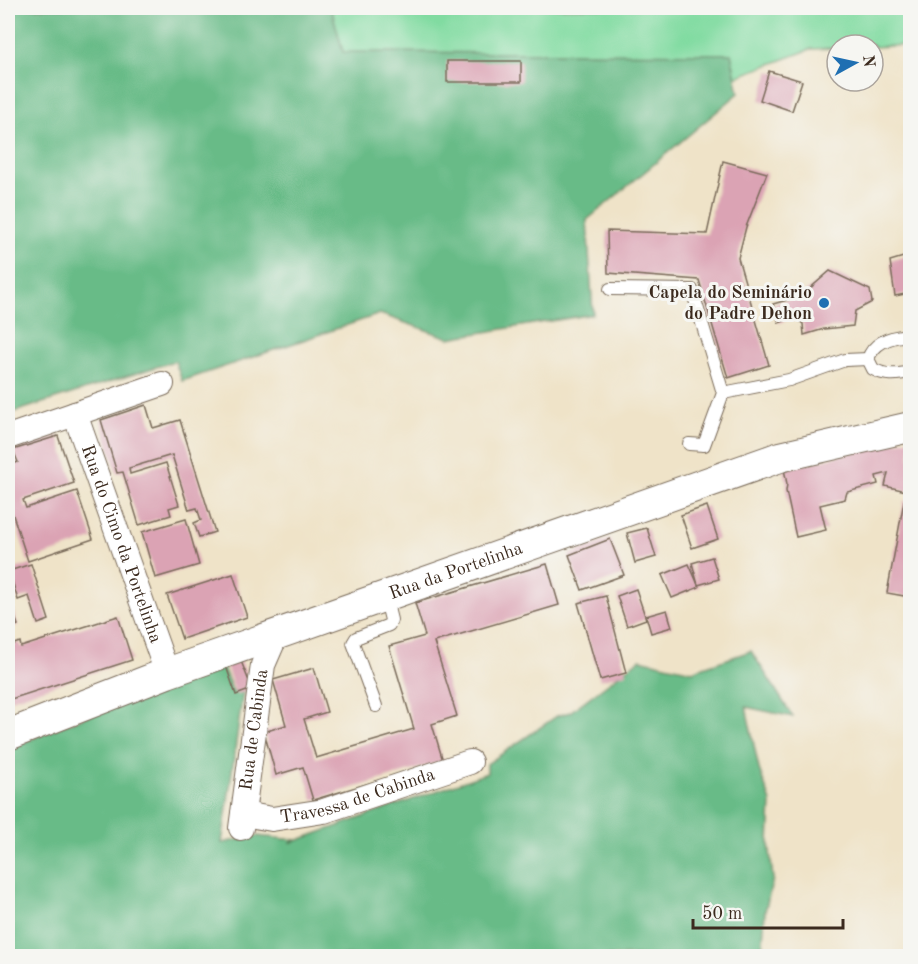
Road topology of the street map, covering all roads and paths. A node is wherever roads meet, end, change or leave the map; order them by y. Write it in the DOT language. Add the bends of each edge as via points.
graph roads {
  1 [pos="610,289"];
  2 [pos="910,335"];
  3 [pos="868,359"];
  4 [pos="910,372"];
  5 [pos="162,384"];
  6 [pos="723,393"];
  7 [pos="75,414"];
  8 [pos="910,427"];
  9 [pos="8,437"];
  10 [pos="689,444"];
  11 [pos="385,596"];
  12 [pos="276,635"];
  13 [pos="167,673"];
  14 [pos="376,706"];
  15 [pos="8,735"];
  16 [pos="470,762"];
  17 [pos="242,821"];
  1 -- 6 [label="lane" via="692,290"];
  2 -- 3 [label="lane" via="885,340 874,347"];
  3 -- 4 [label="lane" via="879,373"];
  3 -- 6 [label="lane" via="845,360 789,380"];
  5 -- 7 [label="street"];
  6 -- 10 [label="lane" via="704,445"];
  7 -- 9 [label="street"];
  7 -- 13 [label="street, Rua do Cimo da Portelinha"];
  8 -- 11 [label="street, Rua da Portelinha" via="780,457"];
  11 -- 12 [label="street, Rua da Portelinha"];
  11 -- 14 [label="lane" via="391,620 388,625 356,638 353,643"];
  12 -- 13 [label="street, Rua da Portelinha"];
  12 -- 17 [label="street, Rua de Cabinda" via="263,665"];
  13 -- 15 [label="street, Rua da Portelinha"];
  16 -- 17 [label="street, Travessa de Cabinda" via="324,812"];
}
